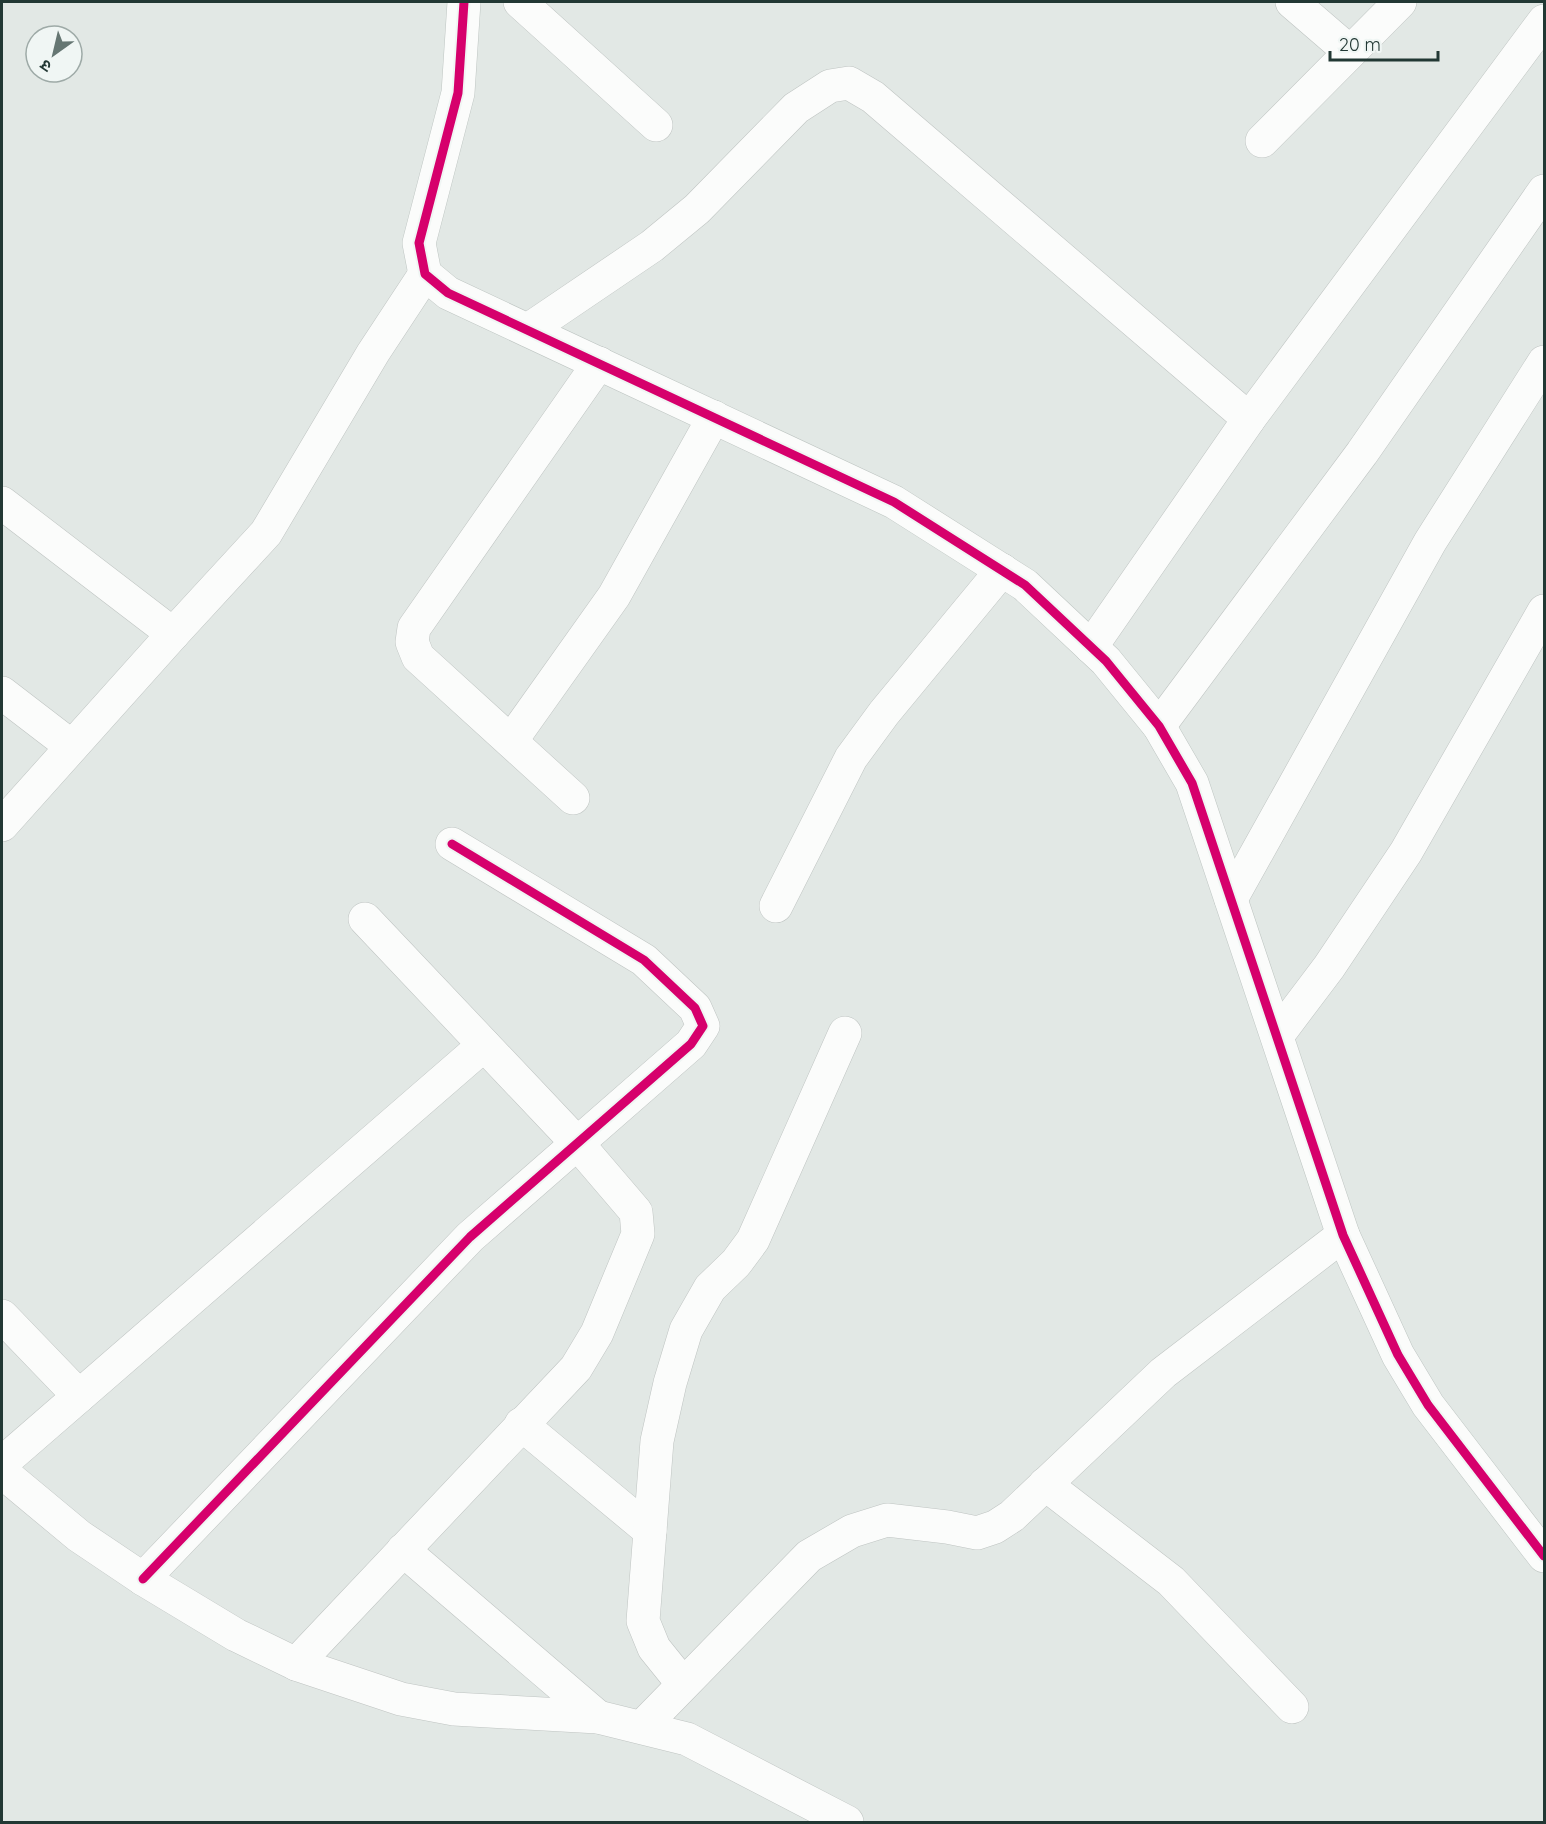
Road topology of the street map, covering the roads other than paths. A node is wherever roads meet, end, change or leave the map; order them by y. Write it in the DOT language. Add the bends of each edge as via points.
graph roads {
  1 [pos="464,2"];
  2 [pos="520,2"];
  3 [pos="1292,2"];
  4 [pos="1400,2"];
  5 [pos="1545,21"];
  6 [pos="1350,52"];
  7 [pos="656,125"];
  8 [pos="1262,141"];
  9 [pos="1545,191"];
  10 [pos="425,274"];
  11 [pos="528,330"];
  12 [pos="1545,362"];
  13 [pos="599,363"];
  14 [pos="714,417"];
  15 [pos="1249,419"];
  16 [pos="2,503"];
  17 [pos="1002,570"];
  18 [pos="1545,611"];
  19 [pos="173,634"];
  20 [pos="1091,647"];
  21 [pos="2,693"];
  22 [pos="1159,726"];
  23 [pos="511,741"];
  24 [pos="71,746"];
  25 [pos="573,798"];
  26 [pos="2,825"];
  27 [pos="452,844"];
  28 [pos="1231,899"];
  29 [pos="776,906"];
  30 [pos="365,919"];
  31 [pos="845,1033"];
  32 [pos="1277,1036"];
  33 [pos="484,1045"];
  34 [pos="577,1143"];
  35 [pos="1343,1234"];
  36 [pos="2,1316"];
  37 [pos="79,1396"];
  38 [pos="522,1424"];
  39 [pos="2,1463"];
  40 [pos="2,1472"];
  41 [pos="1045,1484"];
  42 [pos="650,1531"];
  43 [pos="404,1550"];
  44 [pos="1545,1556"];
  45 [pos="143,1579"];
  46 [pos="296,1664"];
  47 [pos="683,1684"];
  48 [pos="1292,1707"];
  49 [pos="598,1717"];
  50 [pos="642,1727"];
  51 [pos="847,1822"];
  1 -- 10 [label="street" via="458,93 418,243"];
  2 -- 7 [label="street"];
  3 -- 6 [label="street"];
  4 -- 6 [label="street"];
  5 -- 15 [label="street"];
  6 -- 8 [label="street"];
  9 -- 22 [label="street" via="1362,453"];
  10 -- 11 [label="street" via="448,293"];
  10 -- 19 [label="street" via="266,534"];
  11 -- 13 [label="street"];
  11 -- 15 [label="street" via="652,246 697,209 796,108 830,86 849,83 873,97"];
  12 -- 28 [label="street" via="1430,542"];
  13 -- 14 [label="street"];
  13 -- 23 [label="street" via="414,628 412,642 418,657"];
  14 -- 17 [label="street" via="894,502"];
  14 -- 23 [label="street" via="614,596"];
  15 -- 20 [label="street"];
  16 -- 19 [label="street"];
  17 -- 20 [label="street" via="1025,585"];
  17 -- 29 [label="street" via="851,758"];
  18 -- 32 [label="street" via="1406,852"];
  19 -- 24 [label="street"];
  20 -- 22 [label="street"];
  21 -- 24 [label="street"];
  22 -- 28 [label="street" via="1192,783"];
  23 -- 25 [label="street"];
  24 -- 26 [label="street"];
  27 -- 34 [label="street" via="644,960 695,1008 704,1026 691,1044"];
  28 -- 32 [label="street"];
  30 -- 33 [label="street"];
  31 -- 42 [label="street" via="753,1240 710,1288 686,1330 657,1440"];
  32 -- 35 [label="street"];
  33 -- 34 [label="street"];
  33 -- 37 [label="street"];
  34 -- 38 [label="street" via="636,1212 638,1234 597,1333 576,1368"];
  34 -- 45 [label="street" via="470,1237"];
  35 -- 41 [label="street" via="1163,1373"];
  35 -- 44 [label="street" via="1398,1355 1428,1405"];
  36 -- 37 [label="street"];
  37 -- 39 [label="street"];
  38 -- 42 [label="street"];
  38 -- 43 [label="street"];
  40 -- 45 [label="street" via="78,1536"];
  41 -- 47 [label="street" via="1012,1516 977,1533 887,1520 852,1531 809,1556"];
  41 -- 48 [label="street" via="1171,1581"];
  42 -- 47 [label="street" via="643,1621 654,1648"];
  43 -- 46 [label="street"];
  43 -- 49 [label="street"];
  45 -- 46 [label="street" via="236,1635"];
  46 -- 49 [label="street" via="401,1699 454,1709"];
  47 -- 50 [label="street"];
  49 -- 50 [label="street"];
  50 -- 51 [label="street" via="687,1738"];
}
